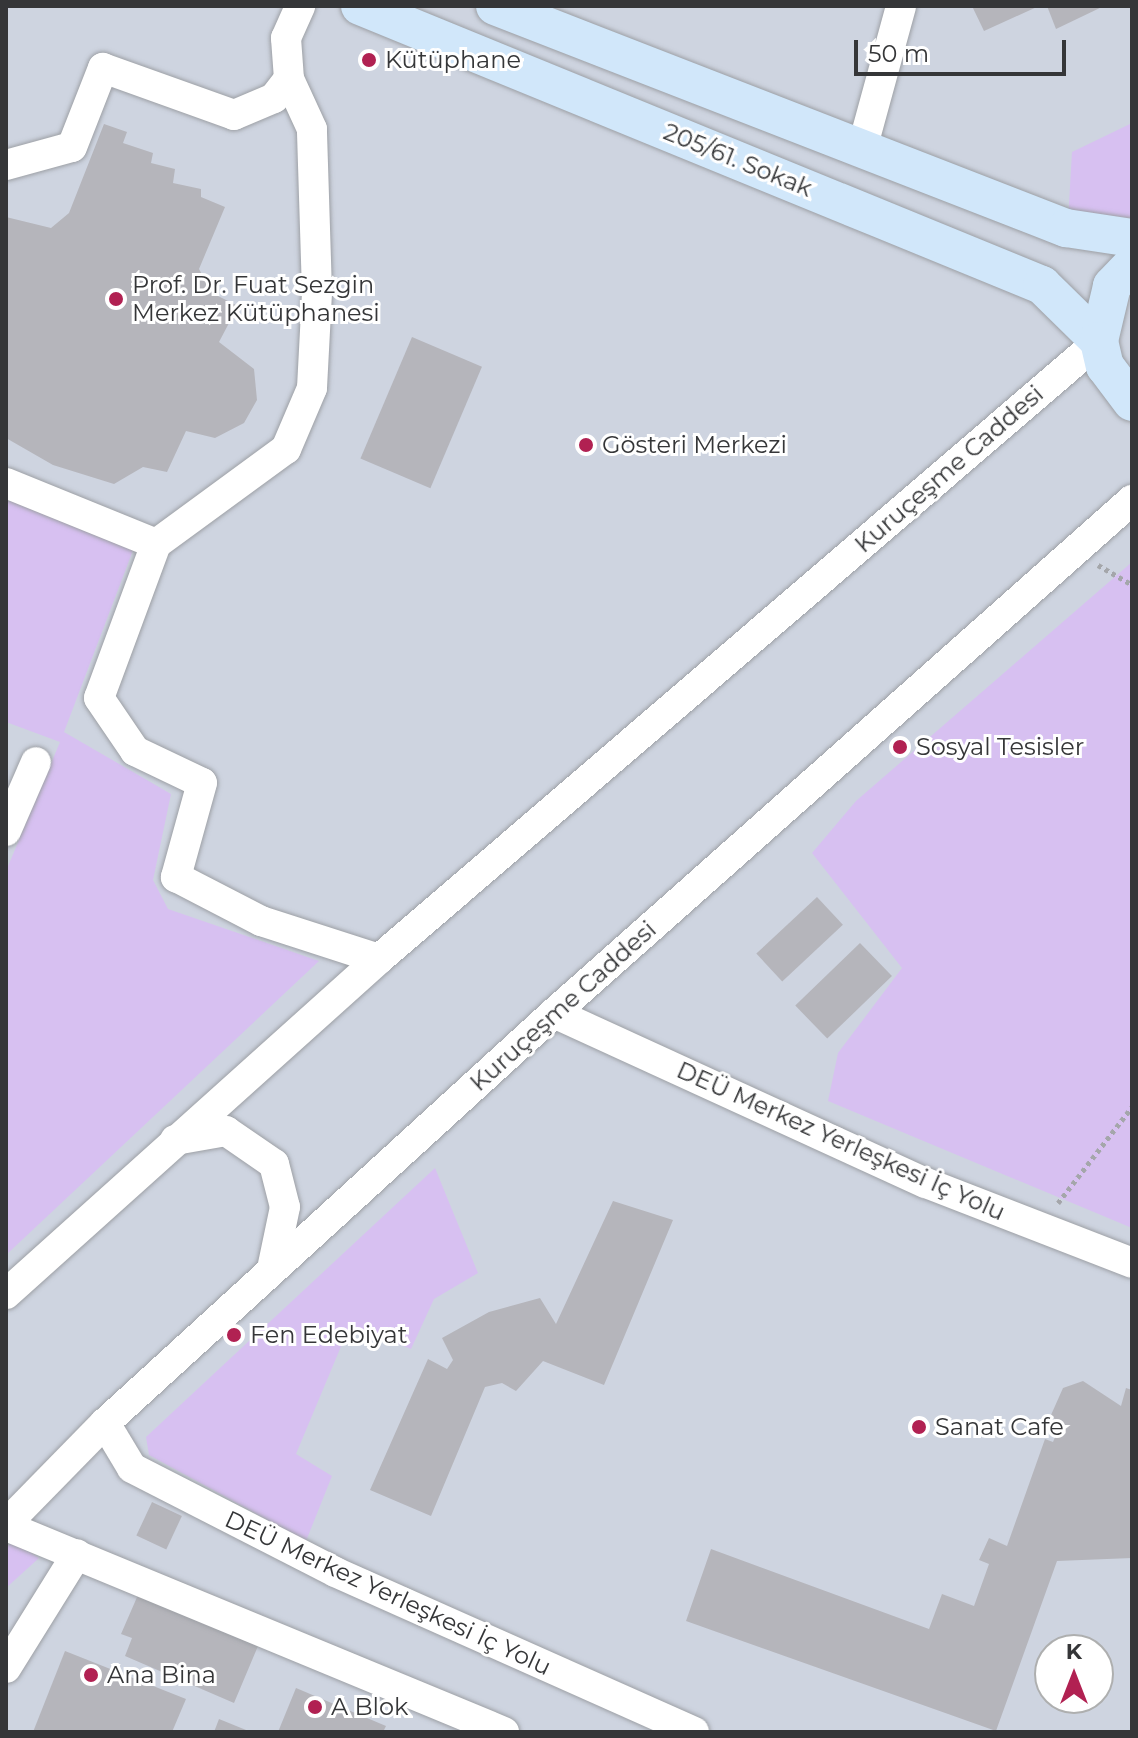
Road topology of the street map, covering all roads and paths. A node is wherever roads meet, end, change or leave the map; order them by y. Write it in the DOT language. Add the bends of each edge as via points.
graph roads {
  1 [pos="300,6"];
  2 [pos="360,6"];
  3 [pos="901,6"];
  4 [pos="514,9"];
  5 [pos="289,79"];
  6 [pos="862,149"];
  7 [pos="6,165"];
  8 [pos="1132,238"];
  9 [pos="1132,265"];
  10 [pos="1099,341"];
  11 [pos="1132,402"];
  12 [pos="6,483"];
  13 [pos="1132,500"];
  14 [pos="156,544"];
  15 [pos="36,762"];
  16 [pos="6,831"];
  17 [pos="379,959"];
  18 [pos="554,1013"];
  19 [pos="1132,1107"];
  20 [pos="174,1140"];
  21 [pos="1045,1229"];
  22 [pos="1132,1263"];
  23 [pos="272,1269"];
  24 [pos="6,1294"];
  25 [pos="105,1423"];
  26 [pos="6,1525"];
  27 [pos="77,1554"];
  28 [pos="6,1668"];
  29 [pos="504,1732"];
  30 [pos="694,1732"];
  1 -- 5 [label="street" via="286,38"];
  2 -- 10 [label="main road, 205/61. Sokak" via="1042,285"];
  3 -- 6 [label="street"];
  4 -- 6 [label="main road"];
  5 -- 7 [label="street" via="274,98 234,115 103,68 72,147"];
  5 -- 14 [label="street" via="312,129 312,388 286,449"];
  6 -- 8 [label="main road" via="1066,228"];
  9 -- 10 [label="main road" via="1112,286"];
  10 -- 11 [label="main road" via="1105,366"];
  10 -- 17 [label="street, Kuruçeşme Caddesi"];
  12 -- 14 [label="street"];
  13 -- 18 [label="street, Kuruçeşme Caddesi"];
  14 -- 17 [label="street" via="99,698 135,751 202,783 176,877 261,921"];
  15 -- 16 [label="street"];
  17 -- 20 [label="street, Kuruçeşme Caddesi"];
  18 -- 21 [label="street, DEÜ Merkez Yerleşkesi İç Yolu" via="926,1183"];
  18 -- 23 [label="street, Kuruçeşme Caddesi"];
  19 -- 21 [label="path"];
  20 -- 23 [label="street" via="226,1131 274,1164 285,1207"];
  20 -- 24 [label="street, Kuruçeşme Caddesi"];
  21 -- 22 [label="street, DEÜ Merkez Yerleşkesi İç Yolu"];
  23 -- 25 [label="street, Kuruçeşme Caddesi"];
  25 -- 26 [label="street, Kuruçeşme Caddesi"];
  25 -- 30 [label="street, DEÜ Merkez Yerleşkesi İç Yolu" via="132,1468 335,1572"];
  26 -- 27 [label="street"];
  27 -- 28 [label="street"];
  27 -- 29 [label="street"];
}
